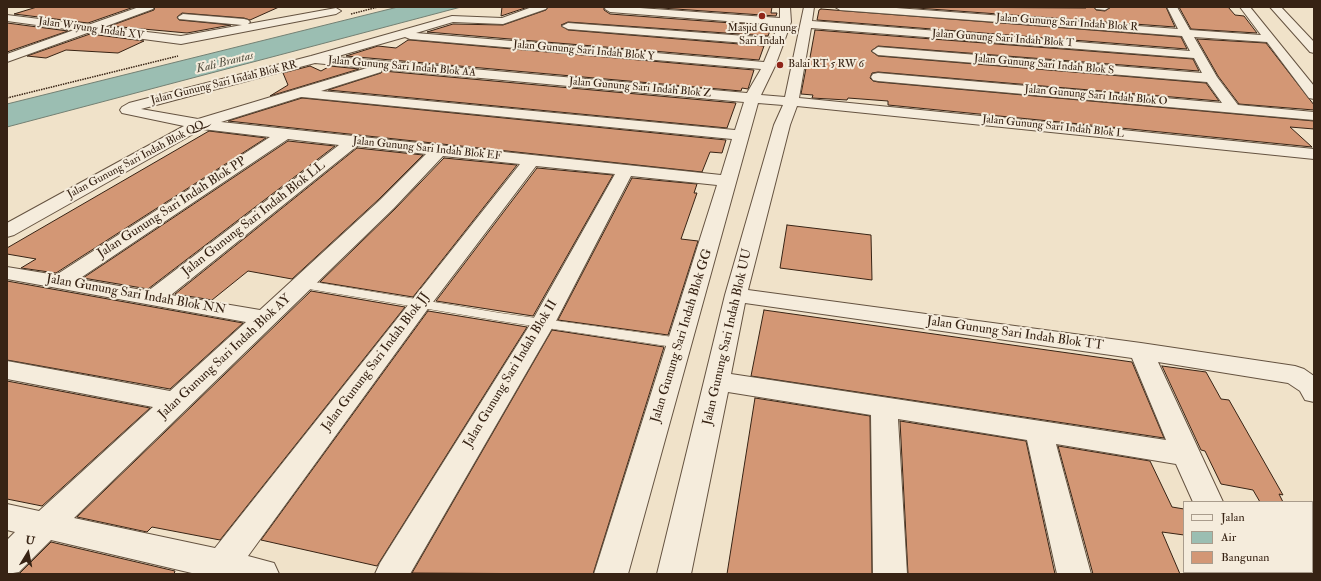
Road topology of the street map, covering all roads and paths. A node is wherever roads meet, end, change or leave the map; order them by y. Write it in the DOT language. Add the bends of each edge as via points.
graph roads {
  1 [pos="149,7"];
  2 [pos="208,7"];
  3 [pos="542,7"];
  4 [pos="785,7"];
  5 [pos="809,7"];
  6 [pos="840,7"];
  7 [pos="1100,7"];
  8 [pos="1105,7"];
  9 [pos="1172,7"];
  10 [pos="1245,7"];
  11 [pos="1275,7"];
  12 [pos="294,8"];
  13 [pos="612,8"];
  14 [pos="871,8"];
  15 [pos="714,12"];
  16 [pos="183,17"];
  17 [pos="7,18"];
  18 [pos="785,22"];
  19 [pos="1063,22"];
  20 [pos="271,24"];
  21 [pos="807,24"];
  22 [pos="568,26"];
  23 [pos="1112,26"];
  24 [pos="89,29"];
  25 [pos="878,30"];
  26 [pos="1187,32"];
  27 [pos="398,35"];
  28 [pos="136,36"];
  29 [pos="1269,38"];
  30 [pos="778,42"];
  31 [pos="1080,45"];
  32 [pos="524,46"];
  33 [pos="1314,49"];
  34 [pos="878,51"];
  35 [pos="1199,55"];
  36 [pos="512,56"];
  37 [pos="7,58"];
  38 [pos="315,59"];
  39 [pos="501,65"];
  40 [pos="385,66"];
  41 [pos="769,66"];
  42 [pos="1096,69"];
  43 [pos="489,75"];
  44 [pos="1211,78"];
  45 [pos="302,93"];
  46 [pos="876,93"];
  47 [pos="1314,95"];
  48 [pos="752,98"];
  49 [pos="791,102"];
  50 [pos="131,108"];
  51 [pos="1233,108"];
  52 [pos="1314,116"];
  53 [pos="199,124"];
  54 [pos="285,134"];
  55 [pos="741,135"];
  56 [pos="354,141"];
  57 [pos="439,150"];
  58 [pos="1314,154"];
  59 [pos="532,160"];
  60 [pos="625,171"];
  61 [pos="728,181"];
  62 [pos="7,231"];
  63 [pos="7,274"];
  64 [pos="60,282"];
  65 [pos="302,284"];
  66 [pos="736,295"];
  67 [pos="154,298"];
  68 [pos="419,304"];
  69 [pos="265,318"];
  70 [pos="543,323"];
  71 [pos="680,343"];
  72 [pos="1141,351"];
  73 [pos="7,370"];
  74 [pos="718,381"];
  75 [pos="1314,393"];
  76 [pos="177,402"];
  77 [pos="884,406"];
  78 [pos="1039,431"];
  79 [pos="1186,454"];
  80 [pos="1208,501"];
  81 [pos="7,517"];
  82 [pos="44,526"];
  83 [pos="7,561"];
  84 [pos="222,565"];
  85 [pos="262,574"];
  86 [pos="392,574"];
  87 [pos="611,574"];
  88 [pos="674,574"];
  89 [pos="890,574"];
  90 [pos="1074,574"];
  1 -- 24 [label="street"];
  2 -- 16 [label="street"];
  3 -- 27 [label="street, Jalan Gunung Sari Indah Blok RR" via="503,21 453,18"];
  4 -- 18 [label="street, Jalan Gunung Sari Indah Blok GG"];
  5 -- 21 [label="street, Jalan Gunung Sari Indah Blok UU"];
  6 -- 14 [label="street, Jalan Gunung Sari Indah Blok R"];
  7 -- 8 [label="street"];
  8 -- 23 [label="street"];
  9 -- 26 [label="street"];
  10 -- 29 [label="street"];
  11 -- 33 [label="street"];
  12 -- 20 [label="street, Jalan Wiyung Indah XV" via="342,9"];
  13 -- 15 [label="street"];
  13 -- 22 [label="street"];
  14 -- 19 [label="street, Jalan Gunung Sari Indah Blok R"];
  15 -- 18 [label="street"];
  16 -- 20 [label="street"];
  16 -- 28 [label="street"];
  17 -- 24 [label="street, Jalan Wiyung Indah XV"];
  18 -- 30 [label="street, Jalan Gunung Sari Indah Blok GG"];
  19 -- 23 [label="street, Jalan Gunung Sari Indah Blok R"];
  19 -- 31 [label="street"];
  20 -- 28 [label="street, Jalan Wiyung Indah XV" via="197,38 174,40"];
  21 -- 25 [label="street, Jalan Gunung Sari Indah Blok T"];
  21 -- 49 [label="street, Jalan Gunung Sari Indah Blok UU"];
  22 -- 30 [label="street"];
  22 -- 32 [label="street"];
  23 -- 26 [label="street, Jalan Gunung Sari Indah Blok R"];
  24 -- 28 [label="street, Jalan Wiyung Indah XV"];
  24 -- 37 [label="street"];
  25 -- 31 [label="street, Jalan Gunung Sari Indah Blok T"];
  25 -- 34 [label="street"];
  26 -- 29 [label="street, Jalan Gunung Sari Indah Blok R"];
  26 -- 35 [label="street"];
  27 -- 32 [label="street, Jalan Gunung Sari Indah Blok Y"];
  27 -- 38 [label="street, Jalan Gunung Sari Indah Blok RR"];
  29 -- 47 [label="street"];
  30 -- 41 [label="street, Jalan Gunung Sari Indah Blok GG"];
  31 -- 35 [label="street, Jalan Gunung Sari Indah Blok T"];
  31 -- 42 [label="street"];
  32 -- 36 [label="street"];
  32 -- 41 [label="street, Jalan Gunung Sari Indah Blok Y"];
  34 -- 42 [label="street, Jalan Gunung Sari Indah Blok S"];
  34 -- 46 [label="street"];
  35 -- 44 [label="street"];
  38 -- 40 [label="street, Jalan Gunung Sari Indah Blok AA"];
  38 -- 50 [label="street, Jalan Gunung Sari Indah Blok RR"];
  39 -- 43 [label="street"];
  40 -- 43 [label="street, Jalan Gunung Sari Indah Blok AA"];
  40 -- 45 [label="street, Jalan Gunung Sari Indah Blok QQ"];
  41 -- 48 [label="street, Jalan Gunung Sari Indah Blok GG"];
  42 -- 44 [label="street, Jalan Gunung Sari Indah Blok S"];
  43 -- 48 [label="street, Jalan Gunung Sari Indah Blok Z"];
  44 -- 51 [label="street"];
  45 -- 53 [label="street, Jalan Gunung Sari Indah Blok QQ"];
  45 -- 55 [label="street"];
  46 -- 49 [label="street, Jalan Gunung Sari Indah Blok L"];
  46 -- 51 [label="street, Jalan Gunung Sari Indah Blok O"];
  46 -- 58 [label="street, Jalan Gunung Sari Indah Blok L"];
  48 -- 49 [label="street, Jalan Gunung Sari Indah Blok Z"];
  48 -- 55 [label="street, Jalan Gunung Sari Indah Blok GG"];
  49 -- 66 [label="street, Jalan Gunung Sari Indah Blok UU" via="782,125"];
  50 -- 53 [label="street, Jalan Gunung Sari Indah Blok EF" via="163,118"];
  51 -- 52 [label="street, Jalan Gunung Sari Indah Blok O"];
  53 -- 54 [label="street, Jalan Gunung Sari Indah Blok EF"];
  53 -- 62 [label="street, Jalan Gunung Sari Indah Blok QQ"];
  54 -- 56 [label="street, Jalan Gunung Sari Indah Blok EF"];
  54 -- 64 [label="street, Jalan Gunung Sari Indah Blok PP"];
  55 -- 61 [label="street, Jalan Gunung Sari Indah Blok GG"];
  56 -- 57 [label="street, Jalan Gunung Sari Indah Blok EF"];
  56 -- 67 [label="street, Jalan Gunung Sari Indah Blok LL"];
  57 -- 59 [label="street, Jalan Gunung Sari Indah Blok EF"];
  57 -- 65 [label="street, Jalan Gunung Sari Indah Blok AY" via="387,204"];
  59 -- 60 [label="street, Jalan Gunung Sari Indah Blok EF"];
  59 -- 68 [label="street, Jalan Gunung Sari Indah Blok JJ"];
  60 -- 61 [label="street, Jalan Gunung Sari Indah Blok EF"];
  60 -- 70 [label="street, Jalan Gunung Sari Indah Blok II"];
  61 -- 71 [label="street, Jalan Gunung Sari Indah Blok GG"];
  63 -- 64 [label="street, Jalan Gunung Sari Indah Blok NN"];
  64 -- 67 [label="street, Jalan Gunung Sari Indah Blok NN"];
  65 -- 68 [label="lane"];
  65 -- 69 [label="street, Jalan Gunung Sari Indah Blok AY"];
  66 -- 72 [label="street, Jalan Gunung Sari Indah Blok TT"];
  66 -- 74 [label="street, Jalan Gunung Sari Indah Blok UU"];
  67 -- 69 [label="street, Jalan Gunung Sari Indah Blok NN"];
  68 -- 70 [label="lane"];
  68 -- 84 [label="street, Jalan Gunung Sari Indah Blok JJ"];
  69 -- 76 [label="street, Jalan Gunung Sari Indah Blok AY"];
  70 -- 71 [label="lane"];
  70 -- 86 [label="street, Jalan Gunung Sari Indah Blok II"];
  71 -- 87 [label="street, Jalan Gunung Sari Indah Blok GG"];
  72 -- 75 [label="street, Jalan Gunung Sari Indah Blok TT" via="1295,375 1309,385"];
  72 -- 79 [label="street"];
  73 -- 76 [label="street"];
  74 -- 77 [label="street"];
  74 -- 88 [label="street, Jalan Gunung Sari Indah Blok UU"];
  76 -- 82 [label="street, Jalan Gunung Sari Indah Blok AY"];
  77 -- 78 [label="street"];
  77 -- 89 [label="street"];
  78 -- 79 [label="street"];
  78 -- 90 [label="street"];
  79 -- 80 [label="street"];
  81 -- 82 [label="street"];
  82 -- 83 [label="street, Jalan Gunung Sari Indah Blok AY"];
  82 -- 84 [label="street"];
  84 -- 85 [label="street"];
}
